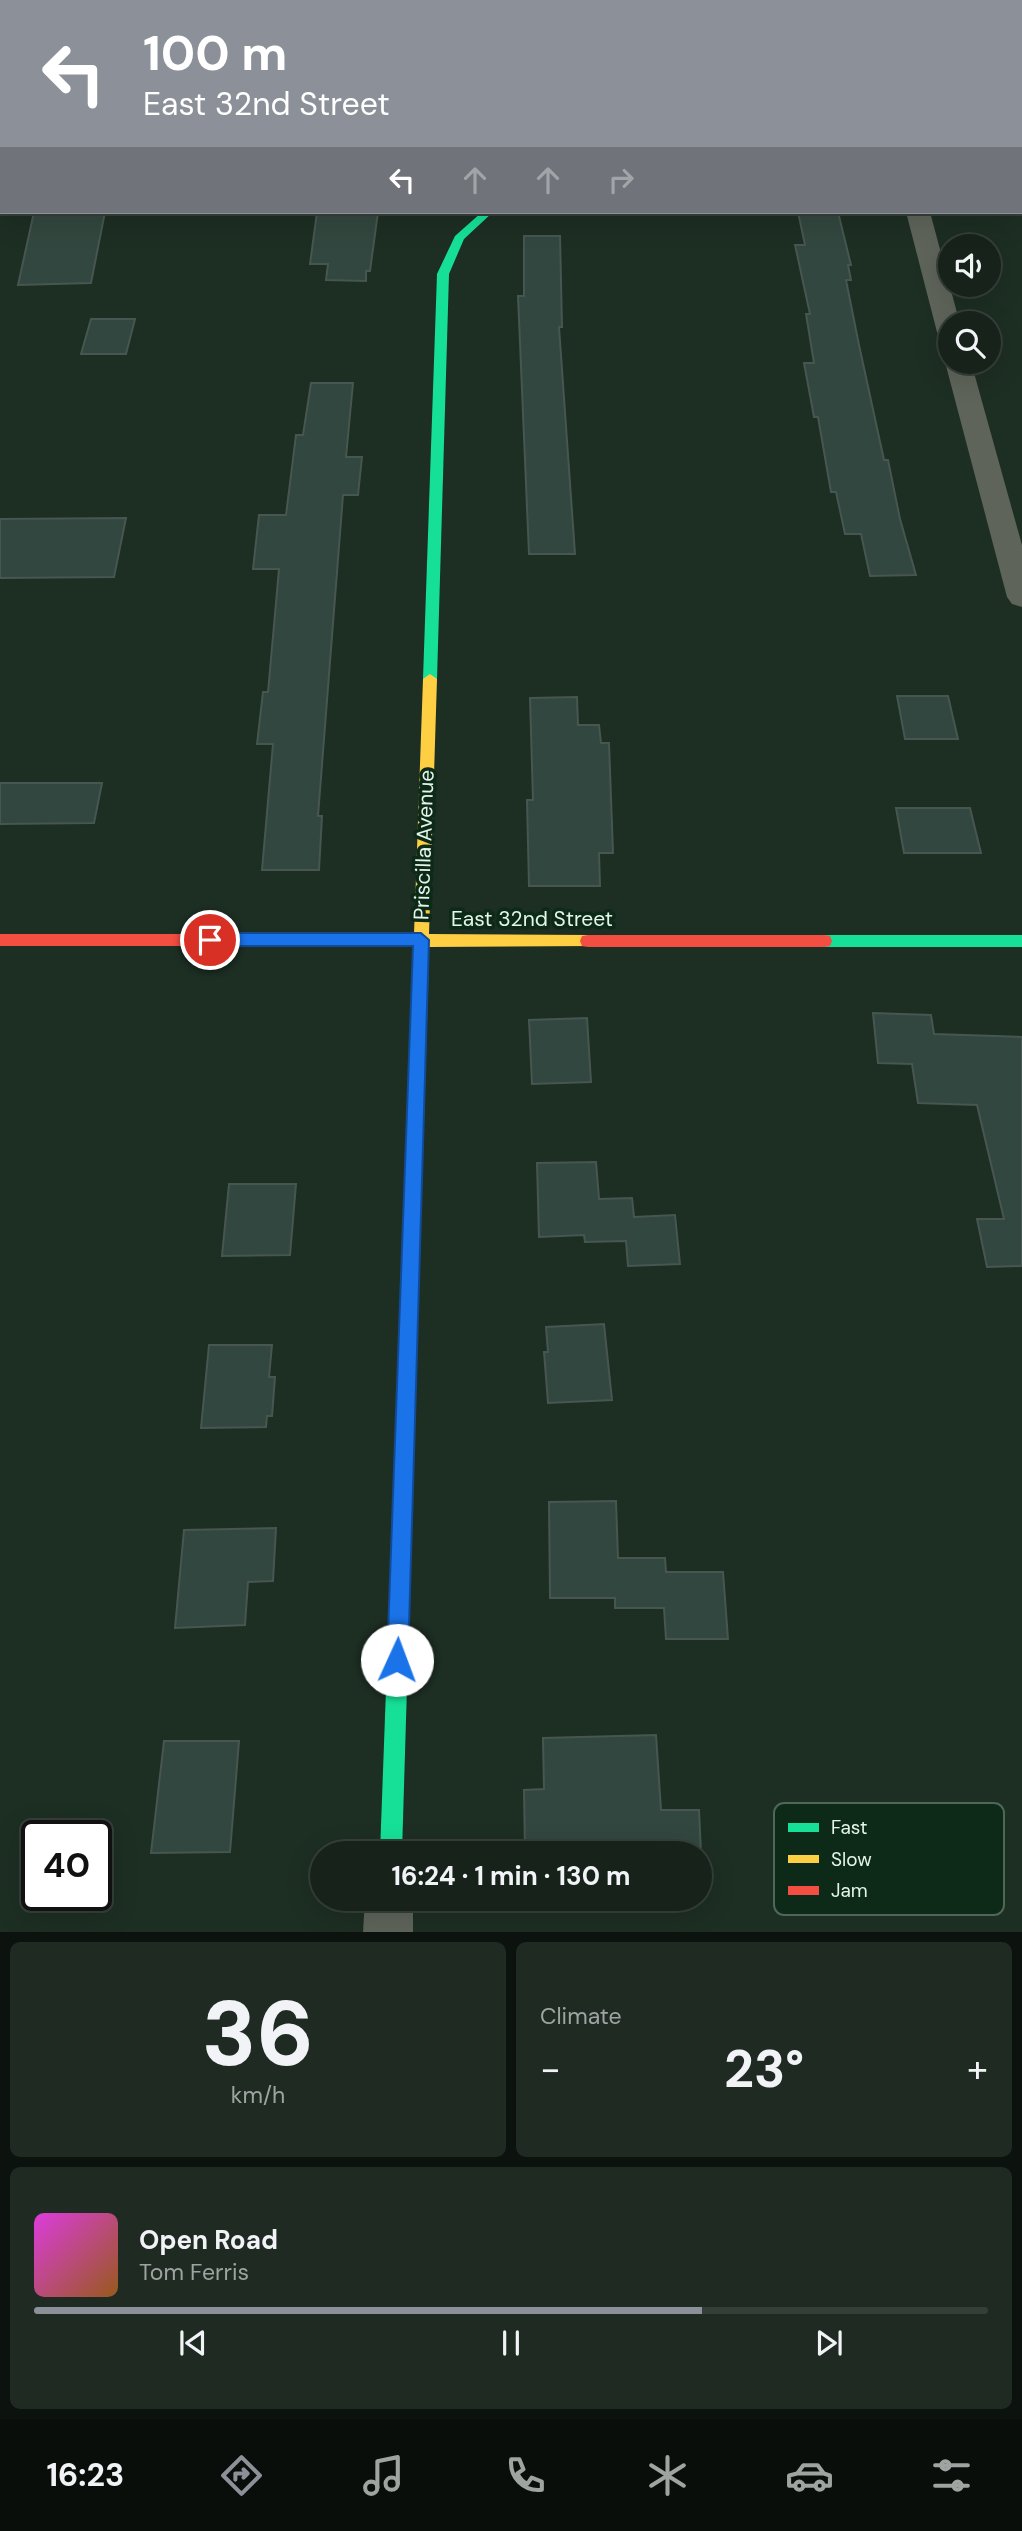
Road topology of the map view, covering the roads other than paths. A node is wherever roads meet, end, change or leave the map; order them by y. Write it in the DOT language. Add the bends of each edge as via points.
graph roads {
  1 [pos="486,214"];
  2 [pos="919,214"];
  3 [pos="944,311"];
  4 [pos="961,374"];
  5 [pos="1022,597"];
  6 [pos="0,940"];
  7 [pos="421,940"];
  8 [pos="1022,940"];
  9 [pos="391,1841"];
  10 [pos="389,1911"];
  11 [pos="388,1932"];
  1 -- 7 [label="street, Priscilla Avenue" via="463,232 447,257 443,274"];
  2 -- 3 [label="street"];
  4 -- 5 [label="street"];
  6 -- 7 [label="street, East 32nd Street"];
  7 -- 8 [label="street, East 32nd Street"];
  7 -- 9 [label="street, Priscilla Avenue"];
  10 -- 11 [label="street"];
}
